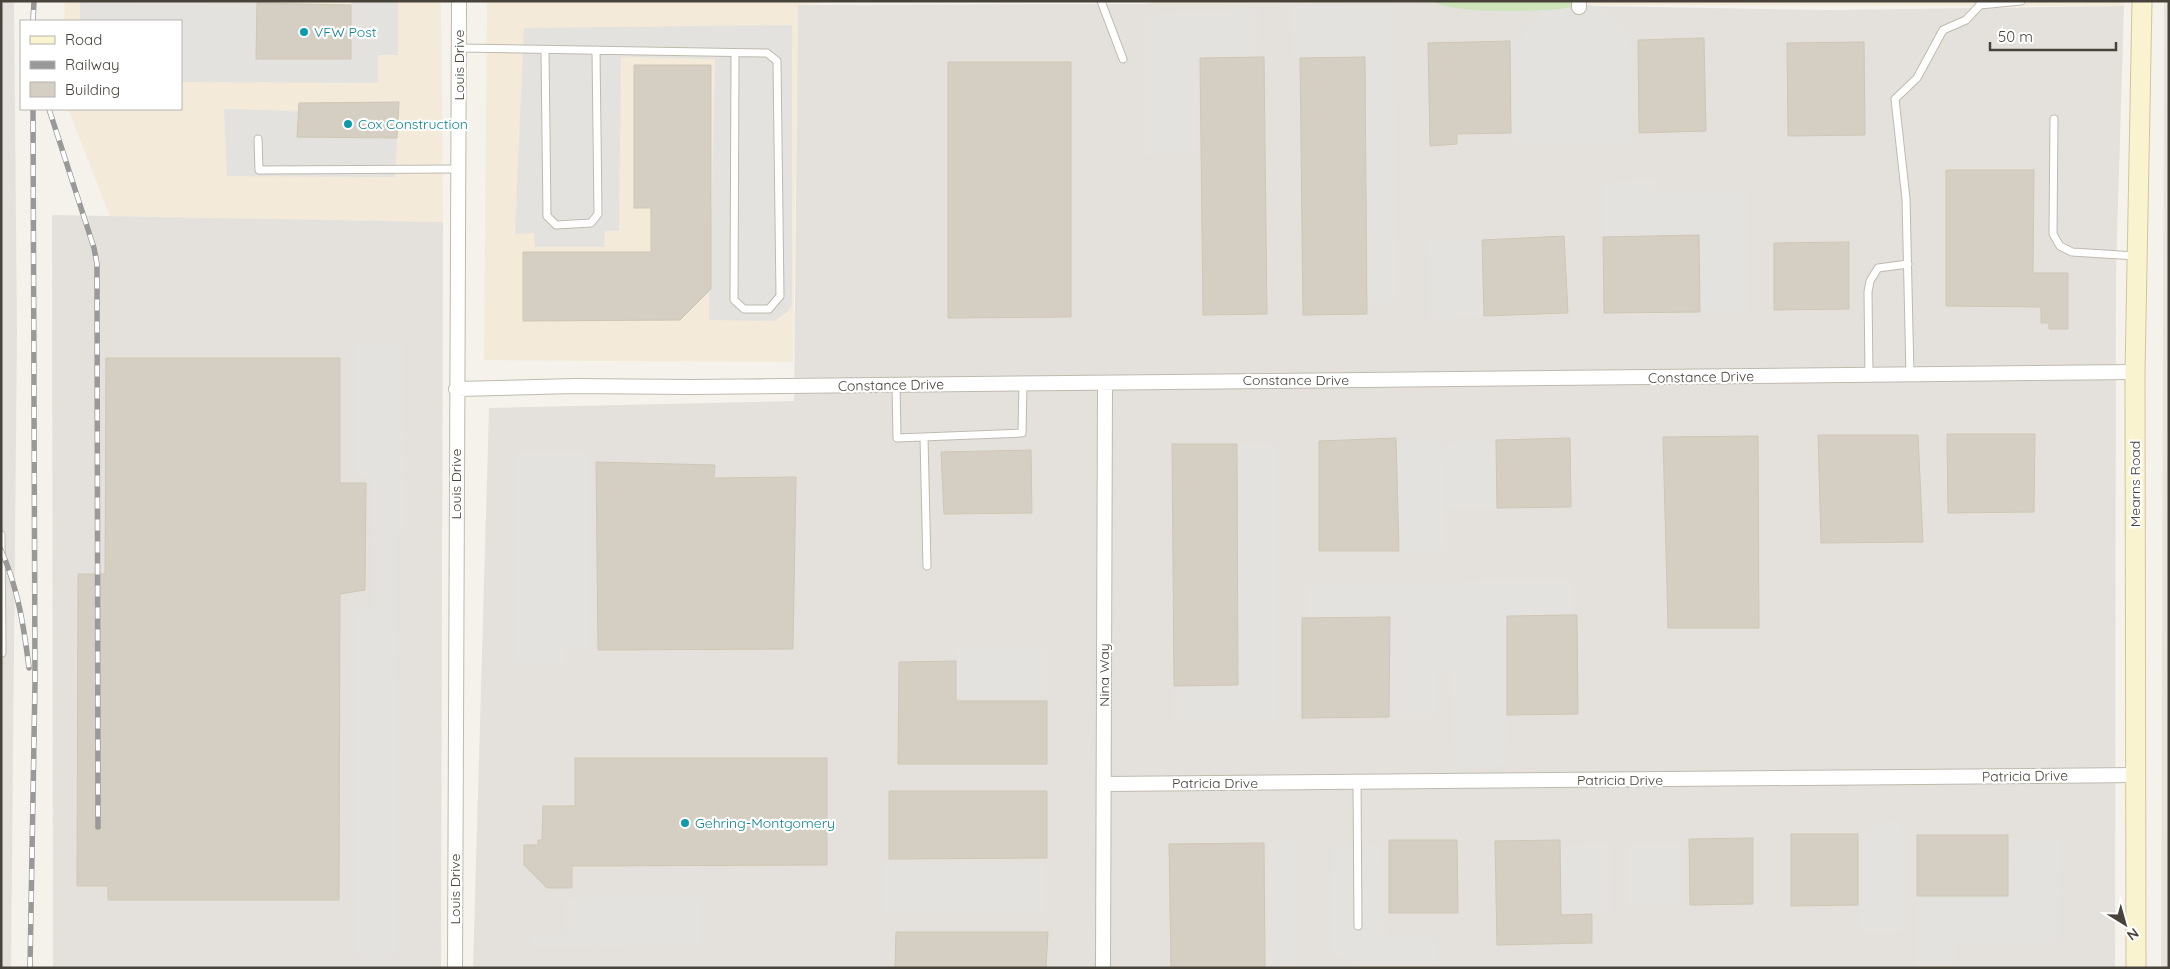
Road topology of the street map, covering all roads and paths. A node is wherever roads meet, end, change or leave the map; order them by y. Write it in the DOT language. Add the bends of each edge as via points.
graph roads {
  1 [pos="459,1"];
  2 [pos="2021,1"];
  3 [pos="2142,1"];
  4 [pos="1101,2"];
  5 [pos="1980,3"];
  6 [pos="459,48"];
  7 [pos="545,50"];
  8 [pos="596,50"];
  9 [pos="735,53"];
  10 [pos="1122,59"];
  11 [pos="2054,119"];
  12 [pos="258,139"];
  13 [pos="459,169"];
  14 [pos="2137,256"];
  15 [pos="1908,264"];
  16 [pos="2135,372"];
  17 [pos="1910,374"];
  18 [pos="1869,375"];
  19 [pos="1105,383"];
  20 [pos="1023,384"];
  21 [pos="896,385"];
  22 [pos="456,389"];
  23 [pos="924,437"];
  24 [pos="1,535"];
  25 [pos="927,566"];
  26 [pos="2,653"];
  27 [pos="2136,775"];
  28 [pos="1357,782"];
  29 [pos="1105,784"];
  30 [pos="1358,926"];
  31 [pos="454,968"];
  32 [pos="1103,968"];
  33 [pos="2136,968"];
  1 -- 6 [label="street, Louis Drive"];
  2 -- 5 [label="lane"];
  3 -- 14 [label="street, Mearns Road"];
  4 -- 10 [label="lane"];
  5 -- 15 [label="lane" via="1966,20 1943,30 1917,78 1895,99 1906,199"];
  6 -- 7 [label="lane"];
  6 -- 13 [label="street, Louis Drive"];
  7 -- 8 [label="lane"];
  7 -- 8 [label="lane" via="547,216 556,224 591,223 598,214"];
  8 -- 9 [label="lane"];
  9 -- 9 [label="lane" via="767,53 777,61 780,296 769,309 744,309 734,300"];
  11 -- 14 [label="lane" via="2053,234 2060,246 2072,252"];
  12 -- 13 [label="lane" via="259,170"];
  13 -- 22 [label="street, Louis Drive"];
  14 -- 16 [label="street, Mearns Road"];
  15 -- 17 [label="lane"];
  15 -- 18 [label="lane" via="1878,268 1870,281"];
  16 -- 17 [label="street, Constance Drive"];
  16 -- 27 [label="street, Mearns Road"];
  17 -- 18 [label="street, Constance Drive"];
  18 -- 19 [label="street, Constance Drive"];
  19 -- 20 [label="street, Constance Drive"];
  19 -- 29 [label="street, Nina Way"];
  20 -- 21 [label="street, Constance Drive"];
  20 -- 23 [label="lane" via="1022,433"];
  21 -- 22 [label="street, Constance Drive"];
  21 -- 23 [label="lane" via="897,438"];
  22 -- 31 [label="street, Louis Drive"];
  23 -- 25 [label="lane"];
  24 -- 26 [label="lane"];
  27 -- 28 [label="street, Patricia Drive"];
  27 -- 33 [label="street, Mearns Road"];
  28 -- 29 [label="street, Patricia Drive"];
  28 -- 30 [label="lane"];
  29 -- 32 [label="street, Nina Way"];
}
